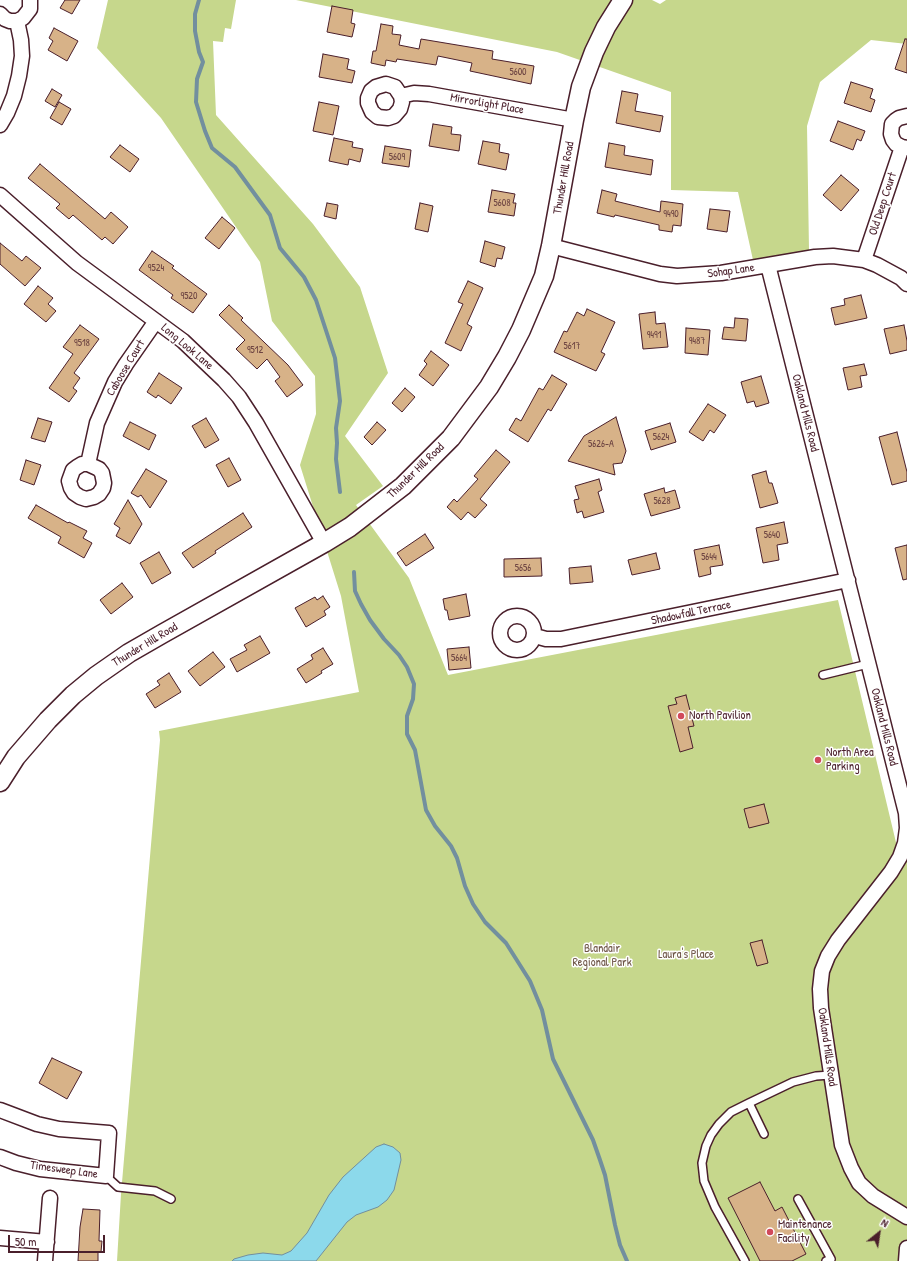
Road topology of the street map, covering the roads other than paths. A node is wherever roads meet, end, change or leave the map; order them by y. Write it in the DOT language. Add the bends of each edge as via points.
graph roads {
  1 [pos="30,0"];
  2 [pos="623,0"];
  3 [pos="0,14"];
  4 [pos="17,21"];
  5 [pos="401,96"];
  6 [pos="907,116"];
  7 [pos="574,120"];
  8 [pos="0,124"];
  9 [pos="904,148"];
  10 [pos="0,196"];
  11 [pos="551,246"];
  12 [pos="864,260"];
  13 [pos="768,265"];
  14 [pos="907,284"];
  15 [pos="156,320"];
  16 [pos="88,464"];
  17 [pos="324,544"];
  18 [pos="848,580"];
  19 [pos="534,636"];
  20 [pos="868,664"];
  21 [pos="823,675"];
  22 [pos="0,782"];
  23 [pos="831,1075"];
  24 [pos="749,1103"];
  25 [pos="0,1110"];
  26 [pos="764,1134"];
  27 [pos="0,1157"];
  28 [pos="106,1176"];
  29 [pos="50,1198"];
  30 [pos="171,1199"];
  31 [pos="798,1199"];
  32 [pos="907,1217"];
  33 [pos="0,1238"];
  34 [pos="47,1242"];
  35 [pos="907,1248"];
  36 [pos="45,1261"];
  37 [pos="745,1261"];
  38 [pos="826,1261"];
  39 [pos="906,1261"];
  1 -- 4 [label="street" via="27,14"];
  2 -- 7 [label="street, Thunder Hill Road" via="594,52 581,87"];
  3 -- 4 [label="street" via="5,19"];
  4 -- 8 [label="street" via="22,56 19,76 14,96"];
  5 -- 7 [label="street, Mirrorlight Place" via="414,93 429,94"];
  6 -- 9 [label="street, Old Deep Court" via="896,120 890,134 893,140"];
  7 -- 11 [label="street, Thunder Hill Road"];
  9 -- 12 [label="street, Old Deep Court"];
  10 -- 15 [label="street, Long Look Lane" via="77,263"];
  11 -- 13 [label="street, Sohap Lane" via="676,276 697,276"];
  11 -- 17 [label="street, Thunder Hill Road" via="544,276 521,330 489,387 451,438 403,486"];
  12 -- 13 [label="street, Sohap Lane" via="833,256"];
  12 -- 14 [label="street, Sohap Lane"];
  13 -- 18 [label="street, Oakland Mills Road"];
  15 -- 16 [label="street, Caboose Court" via="107,398 97,423"];
  15 -- 17 [label="street, Long Look Lane" via="208,364 239,397"];
  17 -- 22 [label="street, Thunder Hill Road" via="162,634 96,676 48,720 16,757"];
  18 -- 19 [label="street, Shadowfall Terrace" via="561,639"];
  18 -- 20 [label="street, Oakland Mills Road"];
  20 -- 21 [label="lane"];
  20 -- 23 [label="street, Oakland Mills Road" via="901,791 907,828 900,857 838,940 822,971 821,1008"];
  23 -- 24 [label="lane" via="793,1082"];
  23 -- 32 [label="street, Oakland Mills Road" via="842,1145 859,1183 873,1196"];
  24 -- 26 [label="lane"];
  24 -- 37 [label="lane" via="731,1112 719,1124 706,1146 702,1163 704,1181 715,1207"];
  25 -- 28 [label="street" via="59,1129 109,1133"];
  27 -- 28 [label="street, Timesweep Lane" via="40,1169"];
  28 -- 30 [label="lane" via="118,1187 156,1191"];
  29 -- 34 [label="street"];
  31 -- 38 [label="lane" via="831,1259"];
  33 -- 34 [label="street"];
  34 -- 36 [label="street"];
  35 -- 39 [label="street"];
}
